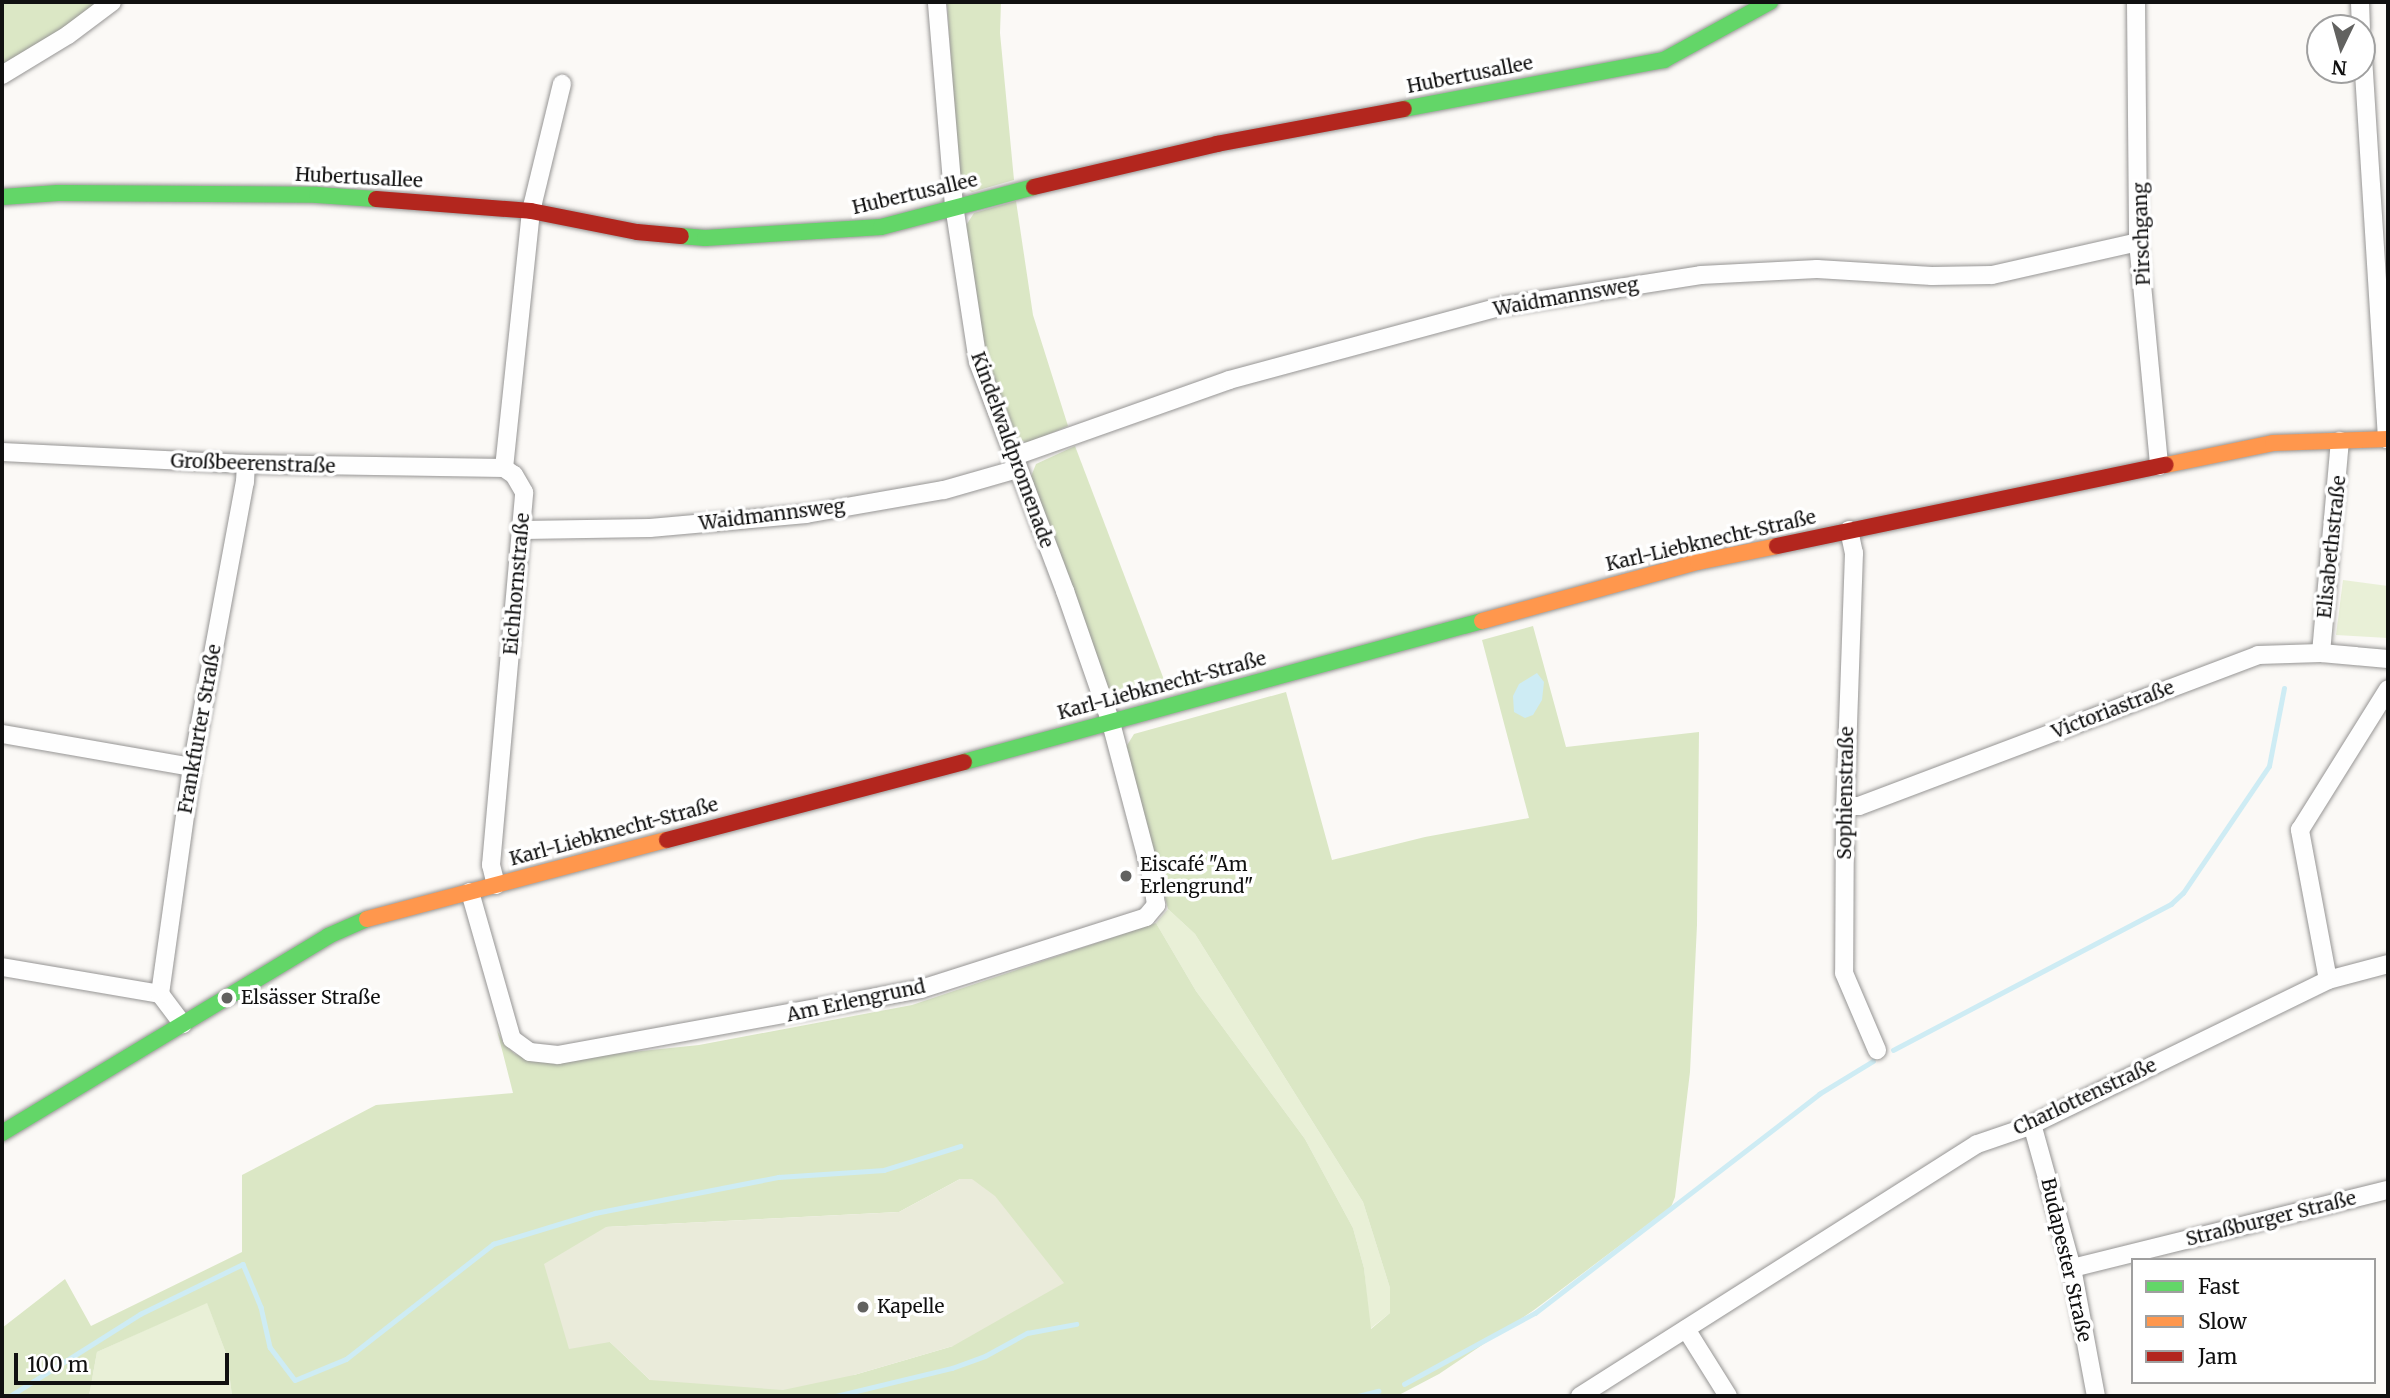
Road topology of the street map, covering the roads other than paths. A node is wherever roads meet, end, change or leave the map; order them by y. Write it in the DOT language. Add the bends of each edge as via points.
graph roads {
  1 [pos="112,2"];
  2 [pos="937,2"];
  3 [pos="1770,2"];
  4 [pos="2136,2"];
  5 [pos="2,75"];
  6 [pos="562,84"];
  7 [pos="2366,84"];
  8 [pos="2,197"];
  9 [pos="954,206"];
  10 [pos="531,211"];
  11 [pos="2138,242"];
  12 [pos="2382,280"];
  13 [pos="2388,439"];
  14 [pos="2340,441"];
  15 [pos="2,452"];
  16 [pos="1014,463"];
  17 [pos="246,464"];
  18 [pos="2159,466"];
  19 [pos="504,468"];
  20 [pos="523,530"];
  21 [pos="1849,530"];
  22 [pos="2321,653"];
  23 [pos="2388,659"];
  24 [pos="2388,689"];
  25 [pos="1111,723"];
  26 [pos="2,734"];
  27 [pos="192,767"];
  28 [pos="1845,806"];
  29 [pos="496,885"];
  30 [pos="470,892"];
  31 [pos="2388,964"];
  32 [pos="2,967"];
  33 [pos="2328,980"];
  34 [pos="160,994"];
  35 [pos="183,1024"];
  36 [pos="1877,1050"];
  37 [pos="2032,1124"];
  38 [pos="2,1133"];
  39 [pos="2388,1190"];
  40 [pos="2072,1268"];
  41 [pos="1686,1329"];
  42 [pos="1580,1396"];
  43 [pos="1728,1396"];
  44 [pos="2096,1396"];
  1 -- 5 [label="street"];
  2 -- 9 [label="street, Kindelwaldpromenade"];
  3 -- 9 [label="street, Hubertusallee" via="1664,60 1217,144"];
  4 -- 11 [label="street, Pirschgang"];
  6 -- 10 [label="street"];
  7 -- 12 [label="street"];
  8 -- 10 [label="street, Hubertusallee" via="58,193 317,195"];
  9 -- 10 [label="street, Hubertusallee" via="881,226 778,237 636,232"];
  9 -- 16 [label="street, Kindelwaldpromenade" via="978,362"];
  10 -- 19 [label="street"];
  11 -- 16 [label="street, Waidmannsweg" via="1993,275 1817,269 1701,275 1504,306 1229,380"];
  11 -- 18 [label="street, Pirschgang"];
  12 -- 13 [label="street"];
  13 -- 14 [label="street, Karl-Liebknecht-Straße"];
  14 -- 18 [label="street, Karl-Liebknecht-Straße" via="2273,443"];
  14 -- 22 [label="street, Elisabethstraße"];
  15 -- 17 [label="street, Großbeerenstraße"];
  16 -- 20 [label="street, Waidmannsweg" via="944,490 806,514 650,528"];
  16 -- 25 [label="street, Kindelwaldpromenade"];
  17 -- 19 [label="street, Großbeerenstraße"];
  17 -- 27 [label="street, Frankfurter Straße"];
  18 -- 21 [label="street, Karl-Liebknecht-Straße"];
  19 -- 20 [label="street, Eichhornstraße" via="524,492"];
  20 -- 29 [label="street, Eichhornstraße" via="491,864"];
  21 -- 25 [label="street, Karl-Liebknecht-Straße" via="1698,562"];
  21 -- 28 [label="street, Sophienstraße" via="1853,553"];
  22 -- 23 [label="street, Victoriastraße"];
  22 -- 28 [label="street, Victoriastraße" via="2258,655 1859,806"];
  24 -- 33 [label="street" via="2300,830"];
  25 -- 29 [label="street, Karl-Liebknecht-Straße"];
  25 -- 30 [label="street, Am Erlengrund" via="1156,898 1152,912 921,989 558,1055 530,1052 512,1039"];
  26 -- 27 [label="street"];
  27 -- 34 [label="street, Frankfurter Straße"];
  28 -- 36 [label="street, Sophienstraße" via="1843,973"];
  29 -- 30 [label="street, Karl-Liebknecht-Straße"];
  30 -- 35 [label="street, Karl-Liebknecht-Straße" via="348,925"];
  31 -- 33 [label="street, Charlottenstraße"];
  32 -- 34 [label="street"];
  33 -- 37 [label="street, Charlottenstraße"];
  34 -- 35 [label="street"];
  35 -- 38 [label="street, Karl-Liebknecht-Straße"];
  37 -- 40 [label="street, Budapester Straße"];
  37 -- 41 [label="street, Charlottenstraße" via="1978,1144 1938,1167"];
  39 -- 40 [label="street, Straßburger Straße"];
  40 -- 44 [label="street, Budapester Straße"];
  41 -- 42 [label="street, Charlottenstraße"];
  41 -- 43 [label="street"];
}
